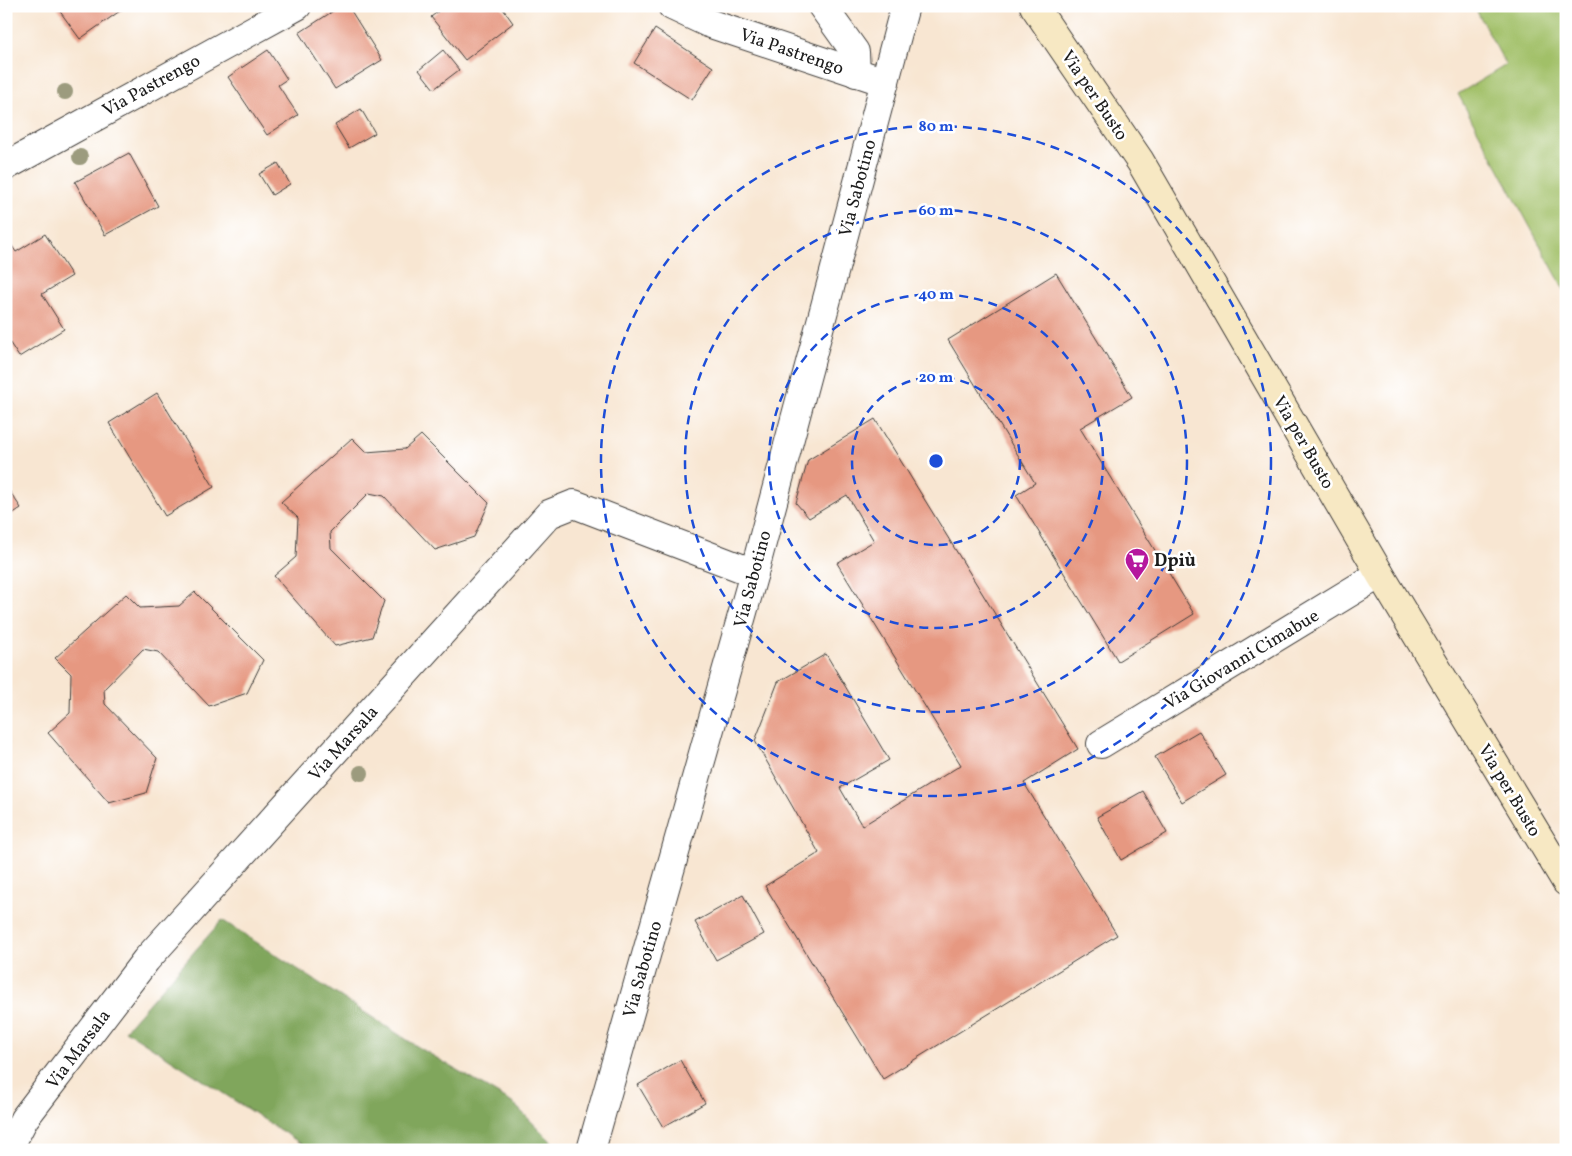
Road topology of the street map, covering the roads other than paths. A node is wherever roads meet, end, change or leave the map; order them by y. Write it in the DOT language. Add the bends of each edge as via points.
graph roads {
  1 [pos="297,6"];
  2 [pos="672,6"];
  3 [pos="822,6"];
  4 [pos="906,6"];
  5 [pos="1034,6"];
  6 [pos="707,15"];
  7 [pos="856,73"];
  8 [pos="884,82"];
  9 [pos="6,166"];
  10 [pos="754,573"];
  11 [pos="1380,574"];
  12 [pos="1101,744"];
  13 [pos="1566,882"];
  14 [pos="8,1150"];
  15 [pos="590,1150"];
  1 -- 9 [label="street, Via Pastrengo"];
  2 -- 6 [label="street, Via Pastrengo"];
  3 -- 7 [label="street" via="855,52"];
  4 -- 8 [label="street, Via Sabotino"];
  5 -- 11 [label="main road, Via per Busto" via="1140,161"];
  6 -- 7 [label="street, Via Pastrengo"];
  7 -- 8 [label="street, Via Pastrengo"];
  8 -- 10 [label="street, Via Sabotino"];
  10 -- 14 [label="street, Via Marsala" via="574,504 549,514 146,960 24,1119"];
  10 -- 15 [label="street, Via Sabotino"];
  11 -- 12 [label="street, Via Giovanni Cimabue"];
  11 -- 13 [label="main road, Via per Busto"];
}
